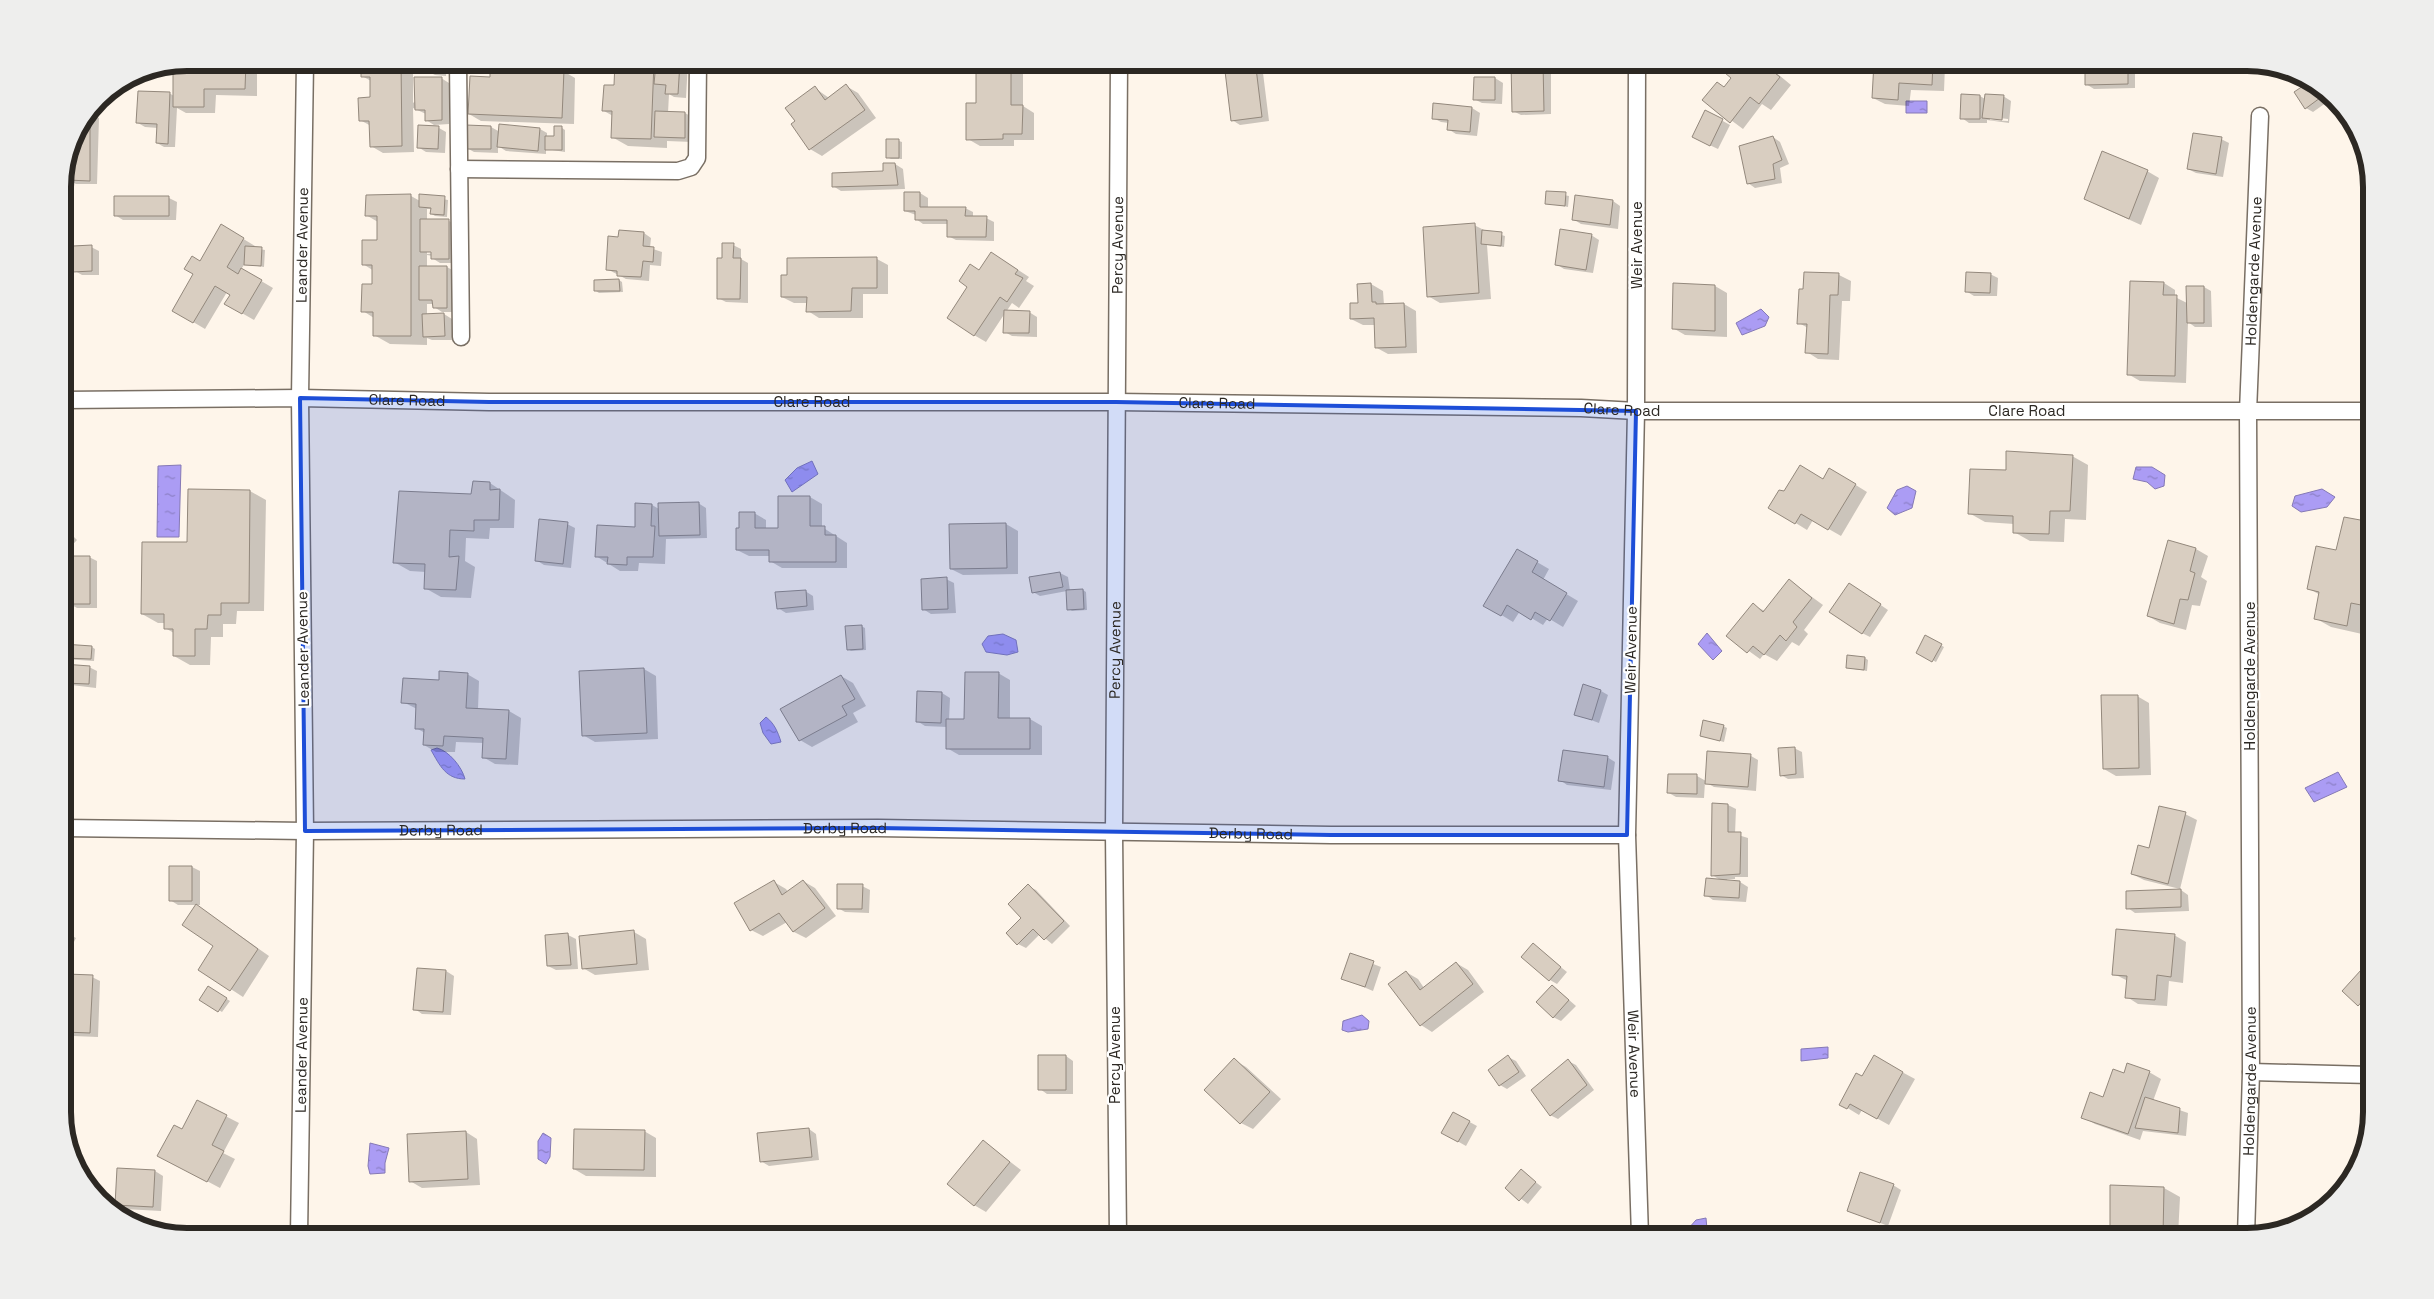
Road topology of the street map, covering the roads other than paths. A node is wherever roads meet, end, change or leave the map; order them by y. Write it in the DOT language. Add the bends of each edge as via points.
graph roads {
  1 [pos="305,71"];
  2 [pos="458,71"];
  3 [pos="698,71"];
  4 [pos="1119,71"];
  5 [pos="1637,71"];
  6 [pos="2260,116"];
  7 [pos="459,169"];
  8 [pos="461,337"];
  9 [pos="300,398"];
  10 [pos="71,400"];
  11 [pos="1116,402"];
  12 [pos="1636,411"];
  13 [pos="2363,411"];
  14 [pos="2248,412"];
  15 [pos="71,828"];
  16 [pos="305,832"];
  17 [pos="1114,833"];
  18 [pos="1628,835"];
  19 [pos="2251,1072"];
  20 [pos="2363,1075"];
  21 [pos="300,1228"];
  22 [pos="1118,1228"];
  23 [pos="1640,1228"];
  24 [pos="2246,1228"];
  1 -- 9 [label="street, Leander Avenue"];
  2 -- 7 [label="street"];
  3 -- 7 [label="street" via="697,158 691,167 678,171"];
  4 -- 11 [label="street, Percy Avenue"];
  5 -- 12 [label="street, Weir Avenue"];
  6 -- 14 [label="street, Holdengarde Avenue"];
  7 -- 8 [label="street"];
  9 -- 10 [label="street, Clare Road"];
  9 -- 11 [label="street, Clare Road" via="489,402"];
  9 -- 16 [label="street, Leander Avenue"];
  11 -- 12 [label="street, Clare Road"];
  11 -- 17 [label="street, Percy Avenue"];
  12 -- 14 [label="street, Clare Road"];
  12 -- 18 [label="street, Weir Avenue"];
  13 -- 14 [label="street, Clare Road"];
  14 -- 19 [label="street, Holdengarde Avenue"];
  15 -- 16 [label="street, Derby Road"];
  16 -- 17 [label="street, Derby Road" via="878,828"];
  16 -- 21 [label="street, Leander Avenue"];
  17 -- 18 [label="street, Derby Road"];
  17 -- 22 [label="street, Percy Avenue"];
  18 -- 23 [label="street, Weir Avenue"];
  19 -- 20 [label="street"];
  19 -- 24 [label="street, Holdengarde Avenue"];
}
